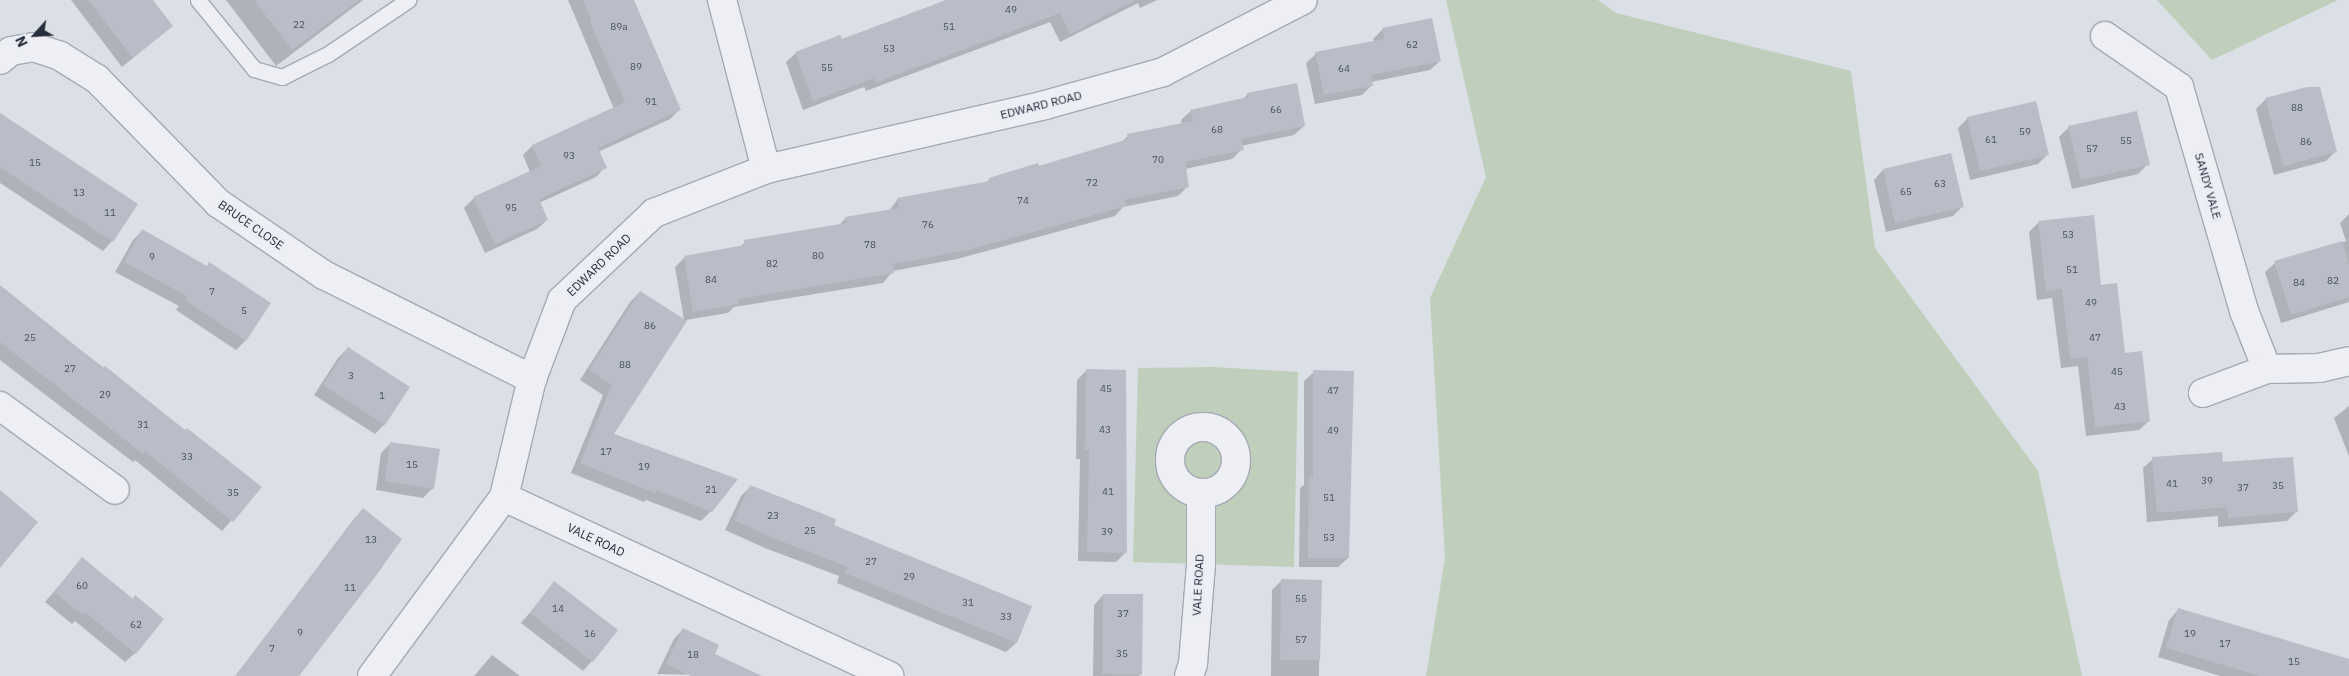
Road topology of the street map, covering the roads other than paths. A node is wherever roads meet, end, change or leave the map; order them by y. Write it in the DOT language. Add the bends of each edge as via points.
graph roads {
  1 [pos="198,0"];
  2 [pos="408,0"];
  3 [pos="722,0"];
  4 [pos="1302,0"];
  5 [pos="2106,36"];
  6 [pos="0,60"];
  7 [pos="766,168"];
  8 [pos="2349,361"];
  9 [pos="2267,369"];
  10 [pos="532,379"];
  11 [pos="2203,393"];
  12 [pos="0,406"];
  13 [pos="115,490"];
  14 [pos="1201,494"];
  15 [pos="504,497"];
  16 [pos="372,676"];
  17 [pos="890,676"];
  18 [pos="1189,676"];
  1 -- 2 [label="lane" via="254,69 282,77 328,54"];
  3 -- 7 [label="street"];
  4 -- 7 [label="street, EDWARD ROAD" via="1163,72 1044,105"];
  5 -- 9 [label="street, SANDY VALE" via="2179,87 2244,311"];
  6 -- 10 [label="street, BRUCE CLOSE" via="11,51 33,47 60,56 97,79 218,203 324,275"];
  7 -- 10 [label="street, EDWARD ROAD" via="654,213 562,300"];
  8 -- 9 [label="street" via="2319,368"];
  9 -- 11 [label="street"];
  10 -- 15 [label="street, EDWARD ROAD"];
  12 -- 13 [label="street"];
  14 -- 18 [label="street, VALE ROAD" via="1201,564 1193,664"];
  15 -- 16 [label="street"];
  15 -- 17 [label="street, VALE ROAD"];
}
